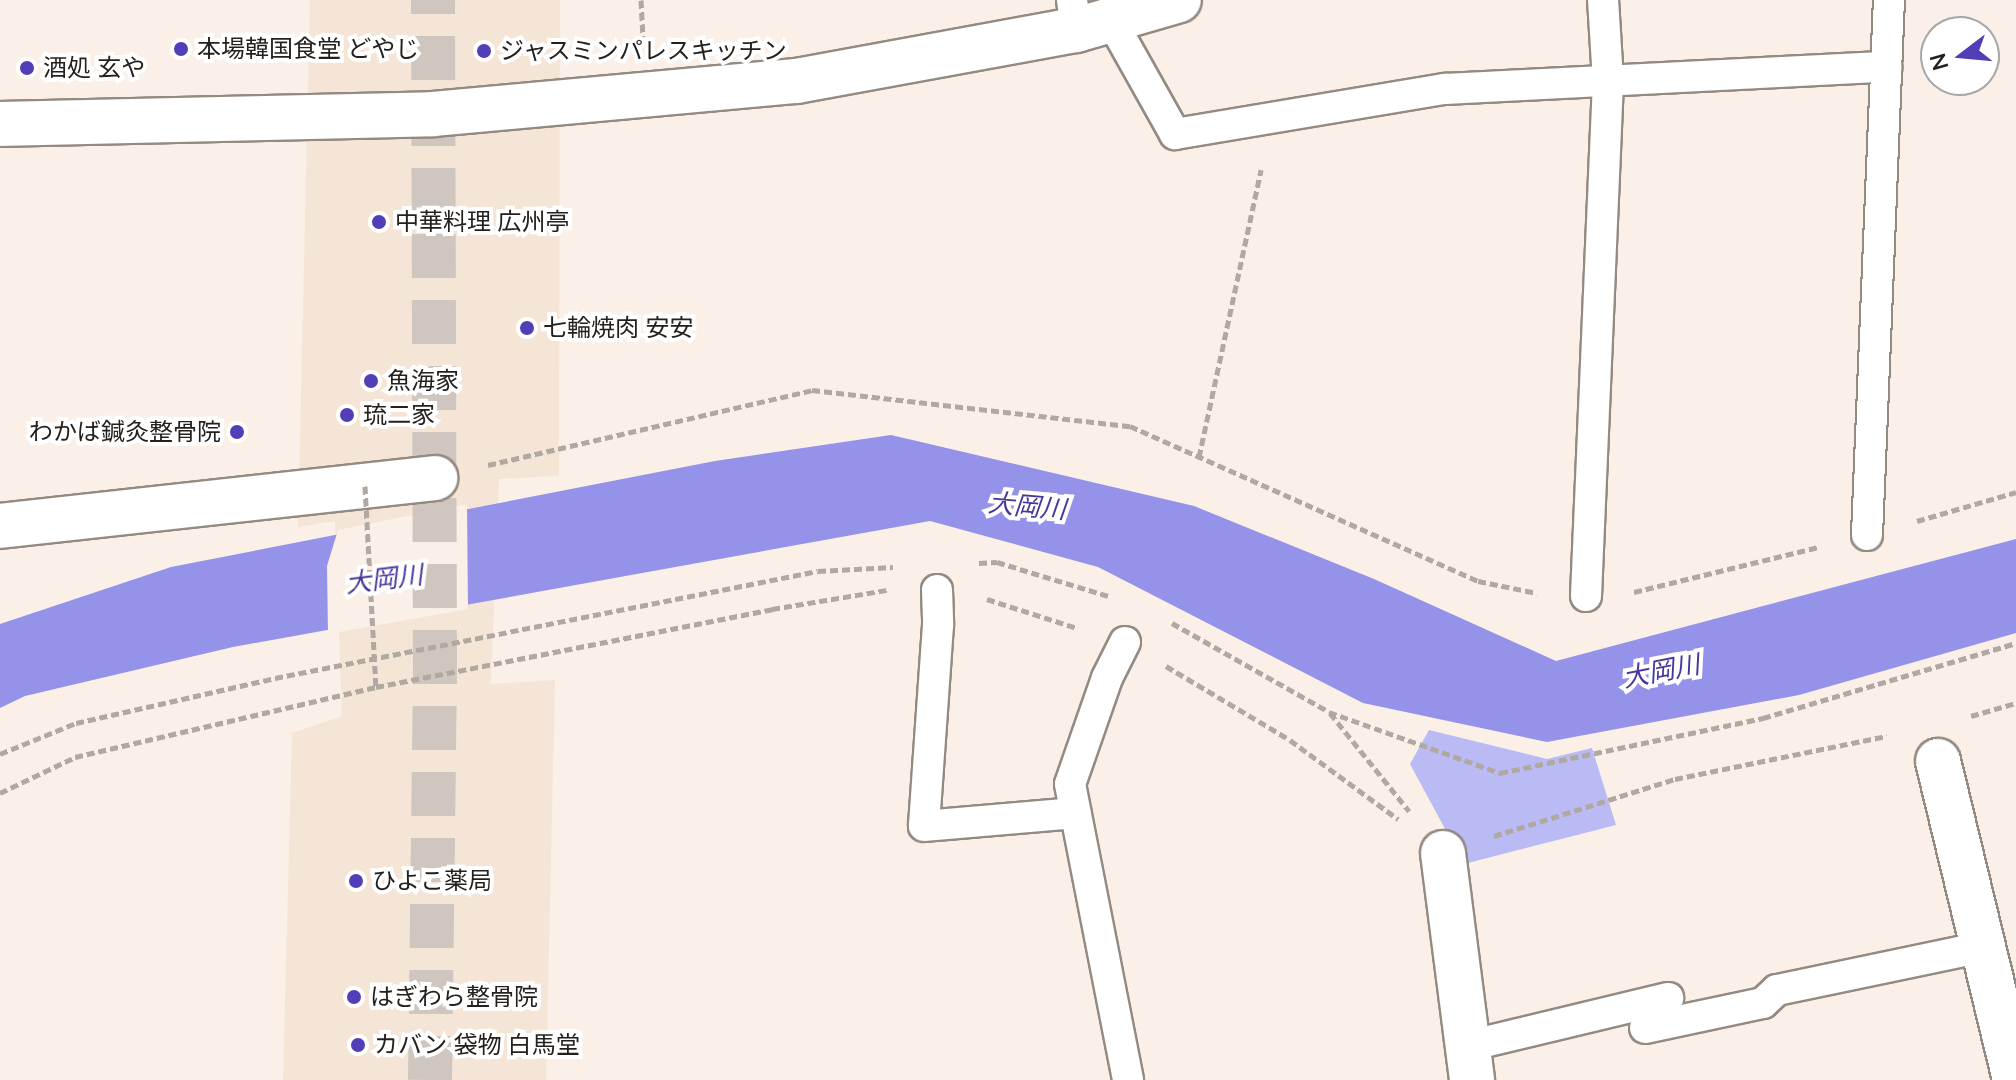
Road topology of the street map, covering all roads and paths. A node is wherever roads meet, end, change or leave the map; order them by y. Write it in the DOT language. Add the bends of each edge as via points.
graph roads {
  1 [pos="1179,0"];
  2 [pos="1603,0"];
  3 [pos="1889,0"];
  4 [pos="1086,17"];
  5 [pos="1886,67"];
  6 [pos="1608,81"];
  7 [pos="1272,118"];
  8 [pos="0,124"];
  9 [pos="1199,457"];
  10 [pos="435,478"];
  11 [pos="365,486"];
  12 [pos="2016,492"];
  13 [pos="0,526"];
  14 [pos="1867,535"];
  15 [pos="968,563"];
  16 [pos="908,566"];
  17 [pos="937,590"];
  18 [pos="1586,596"];
  19 [pos="1114,598"];
  20 [pos="1170,622"];
  21 [pos="1125,642"];
  22 [pos="2016,643"];
  23 [pos="376,687"];
  24 [pos="2016,703"];
  25 [pos="1329,712"];
  26 [pos="1958,719"];
  27 [pos="1899,733"];
  28 [pos="0,754"];
  29 [pos="1938,761"];
  30 [pos="0,793"];
  31 [pos="1075,813"];
  32 [pos="1443,853"];
  33 [pos="1996,964"];
  34 [pos="1668,998"];
  35 [pos="1645,1028"];
  36 [pos="1470,1063"];
  37 [pos="1128,1080"];
  38 [pos="2015,1080"];
  1 -- 4 [label="street"];
  2 -- 6 [label="lane"];
  3 -- 5 [label="lane"];
  4 -- 7 [label="lane" via="1175,134"];
  4 -- 8 [label="street" via="797,81 433,114"];
  5 -- 6 [label="lane"];
  5 -- 14 [label="lane"];
  6 -- 7 [label="lane" via="1445,89"];
  6 -- 18 [label="lane"];
  7 -- 9 [label="path"];
  9 -- 10 [label="path" via="1130,426 812,390"];
  9 -- 18 [label="path" via="1478,581"];
  10 -- 11 [label="street"];
  11 -- 13 [label="street"];
  11 -- 23 [label="path, bridge"];
  12 -- 14 [label="path"];
  14 -- 18 [label="path" via="1611,598"];
  15 -- 19 [label="path" via="997,562"];
  16 -- 28 [label="path" via="818,571 275,678 76,723"];
  17 -- 21 [label="path" via="991,600"];
  17 -- 23 [label="path" via="916,585 772,609"];
  17 -- 31 [label="lane" via="924,826"];
  20 -- 25 [label="path"];
  21 -- 31 [label="lane" via="1070,784"];
  21 -- 32 [label="path" via="1290,740"];
  22 -- 25 [label="path" via="1763,718 1500,773"];
  23 -- 30 [label="path" via="75,757"];
  24 -- 26 [label="path"];
  25 -- 32 [label="path"];
  27 -- 32 [label="path" via="1675,779"];
  29 -- 33 [label="street"];
  31 -- 37 [label="lane"];
  32 -- 36 [label="street"];
  33 -- 35 [label="lane" via="1777,990 1763,1003"];
  33 -- 38 [label="street"];
  34 -- 36 [label="lane"];
}
